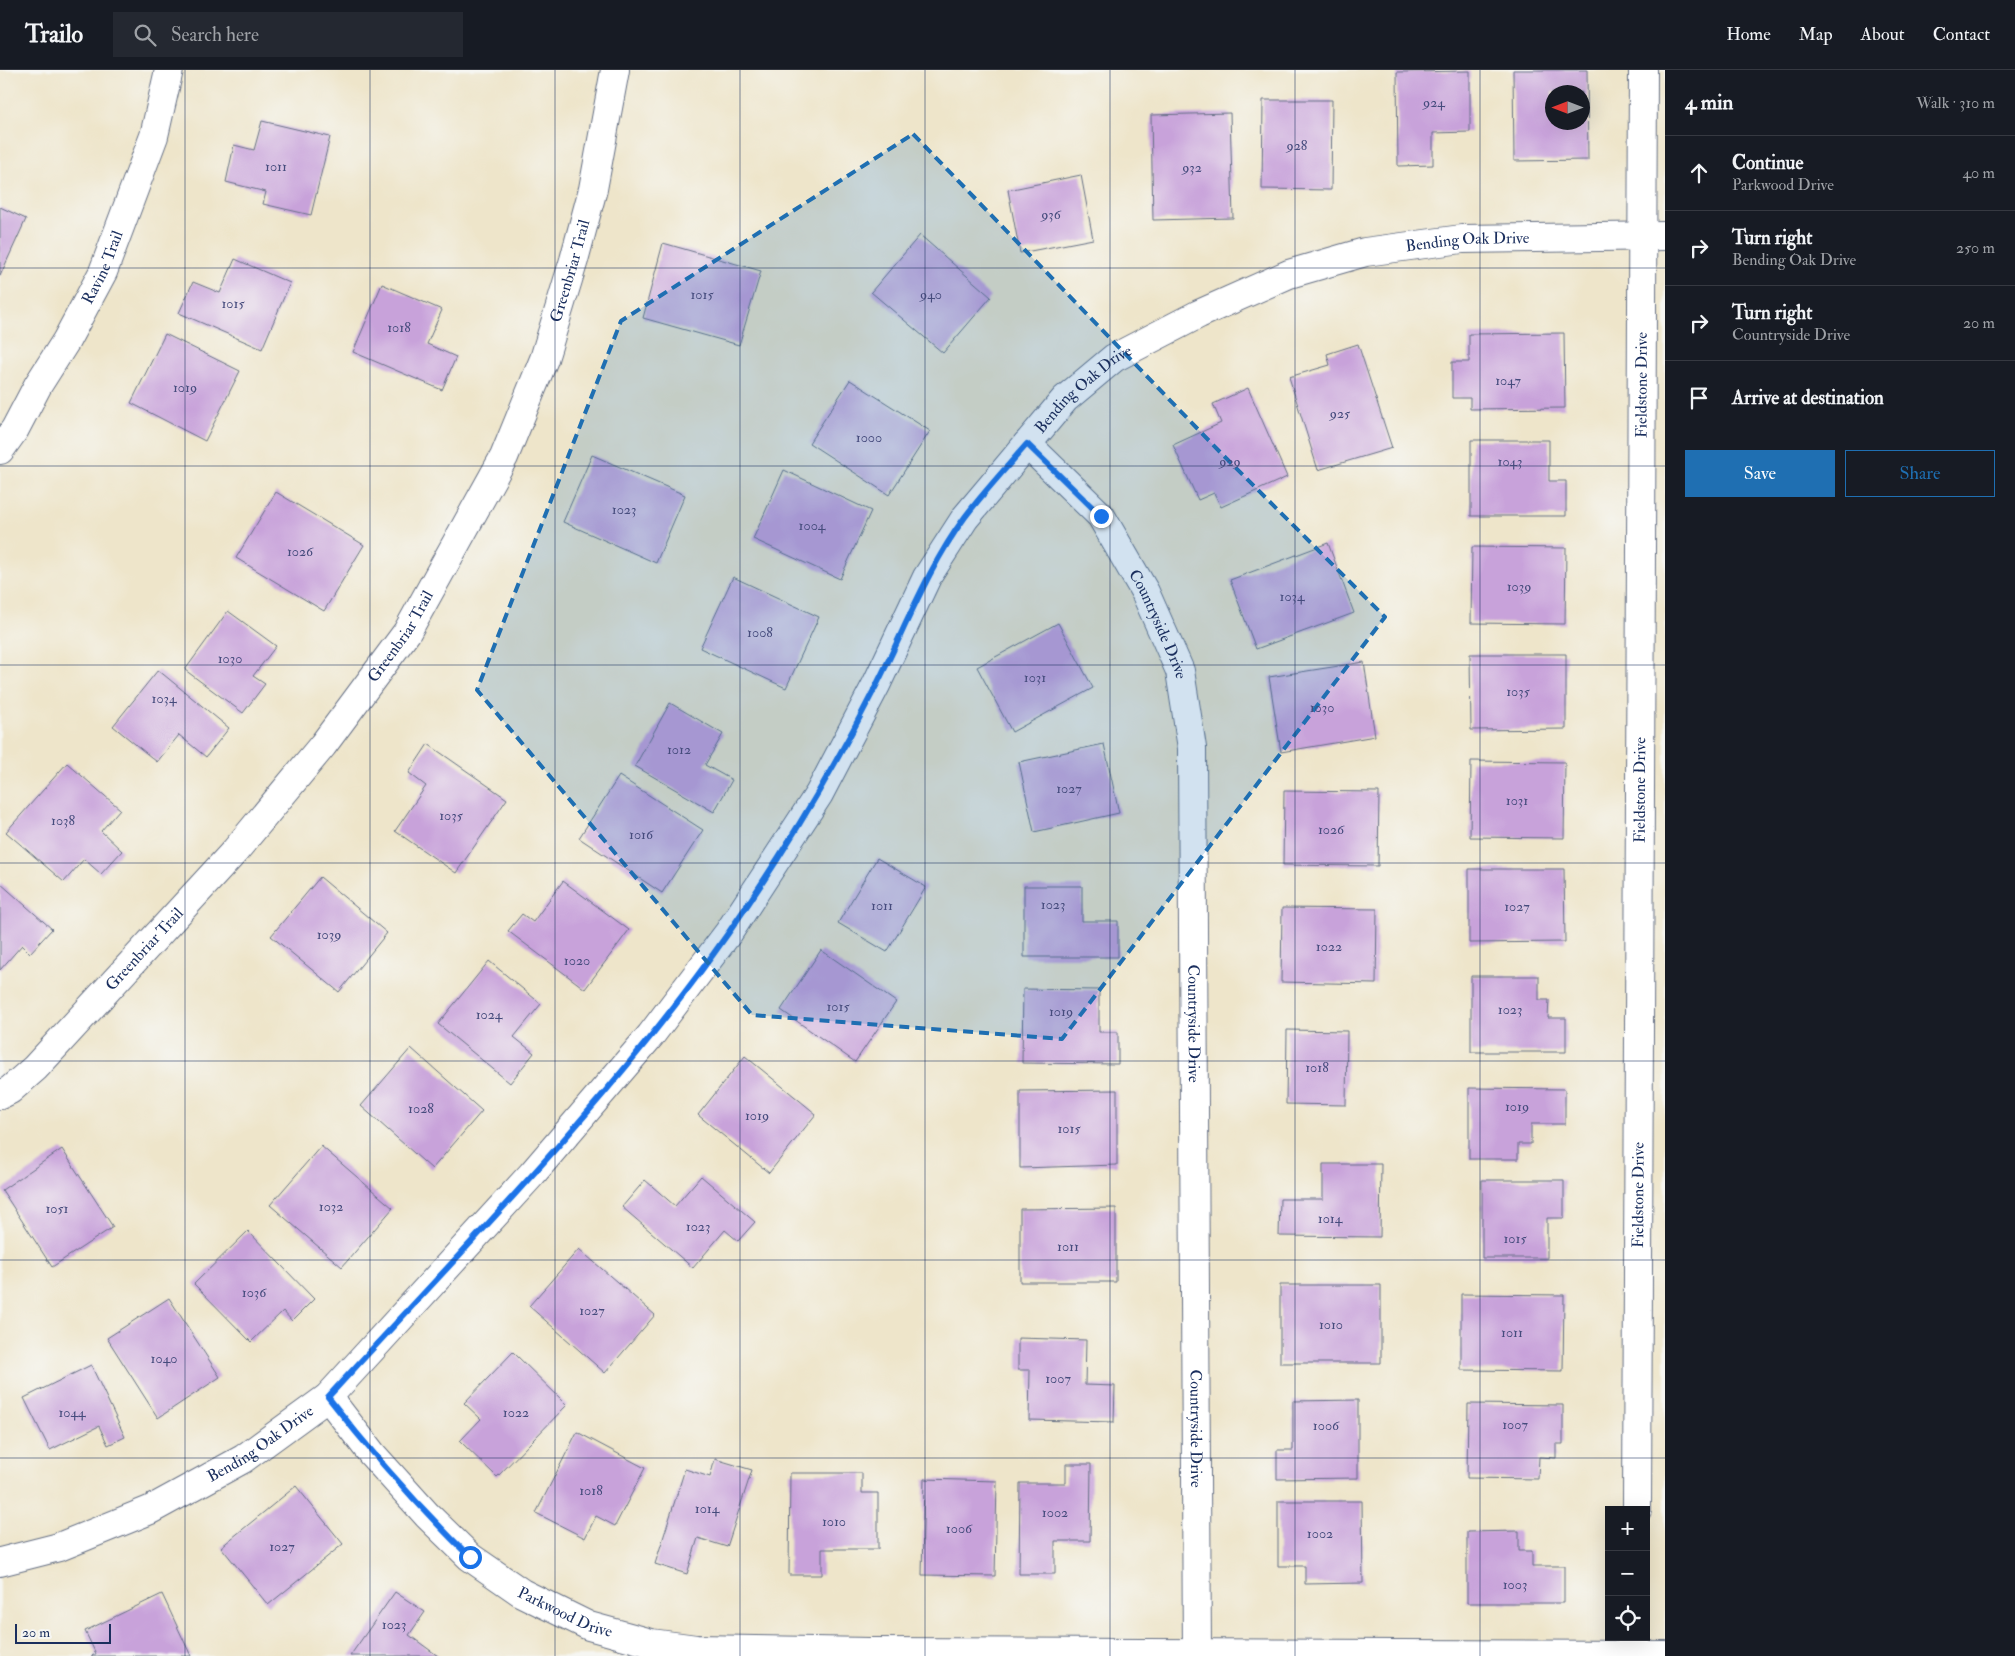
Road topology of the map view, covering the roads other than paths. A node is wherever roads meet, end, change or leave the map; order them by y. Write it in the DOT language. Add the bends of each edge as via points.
graph roads {
  1 [pos="169,70"];
  2 [pos="616,70"];
  3 [pos="1643,70"];
  4 [pos="1653,236"];
  5 [pos="1027,444"];
  6 [pos="0,450"];
  7 [pos="0,1095"];
  8 [pos="328,1397"];
  9 [pos="1637,1506"];
  10 [pos="0,1562"];
  11 [pos="1636,1641"];
  12 [pos="1197,1655"];
  13 [pos="1665,1655"];
  14 [pos="1636,1656"];
  1 -- 6 [label="street, Ravine Trail" via="154,136 103,272 66,341"];
  2 -- 7 [label="street, Greenbriar Trail" via="593,189 544,359 504,457 407,632 323,745 235,851 35,1068"];
  3 -- 4 [label="street, Fieldstone Drive"];
  4 -- 5 [label="street, Bending Oak Drive" via="1462,239 1365,252 1288,274 1199,314 1114,358 1064,399"];
  4 -- 9 [label="street, Fieldstone Drive"];
  5 -- 8 [label="street, Bending Oak Drive" via="965,518 927,577 819,794 729,932 651,1035 539,1166"];
  5 -- 12 [label="street, Countryside Drive" via="1101,516 1144,592 1180,671 1192,748"];
  8 -- 10 [label="street, Bending Oak Drive" via="243,1458 150,1510 59,1548"];
  8 -- 12 [label="street, Parkwood Drive" via="378,1461 470,1557 522,1593 598,1628 651,1643 696,1649"];
  11 -- 14 [label="street"];
  12 -- 14 [label="street, Parkwood Drive"];
  13 -- 14 [label="street, Parkwood Drive"];
}
